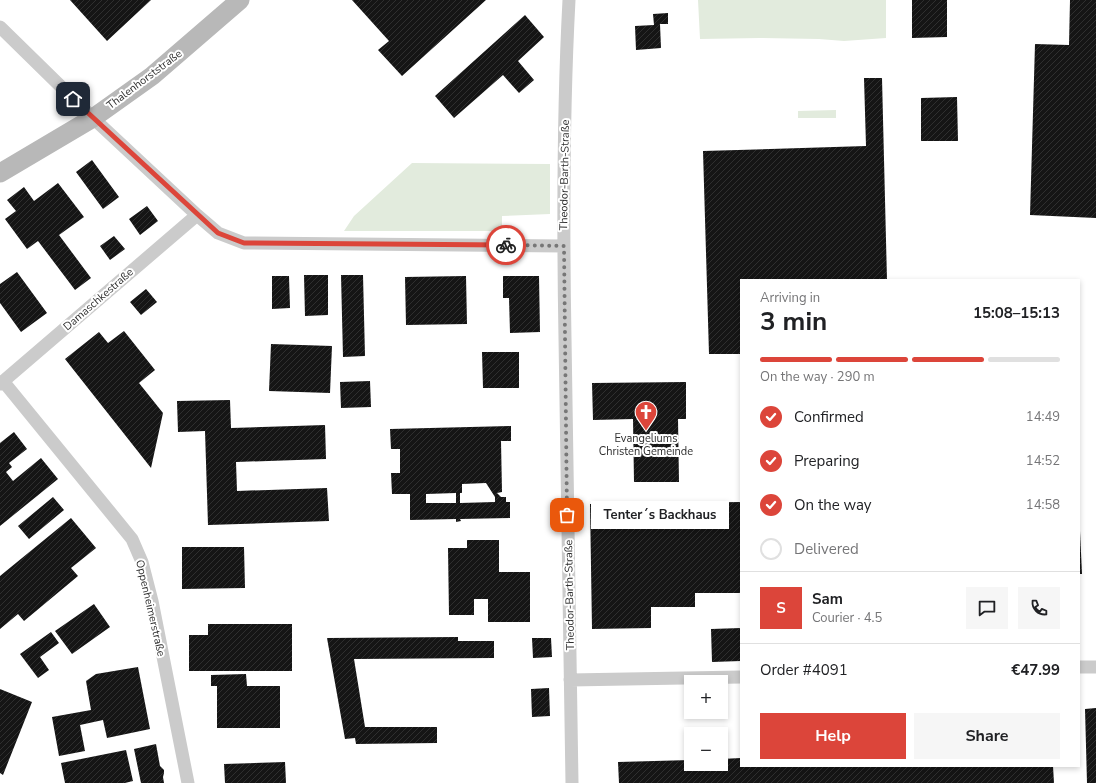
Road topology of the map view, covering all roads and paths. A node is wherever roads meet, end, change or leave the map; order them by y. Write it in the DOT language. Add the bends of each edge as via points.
graph roads {
  1 [pos="240,0"];
  2 [pos="569,0"];
  3 [pos="0,27"];
  4 [pos="93,118"];
  5 [pos="0,173"];
  6 [pos="197,215"];
  7 [pos="564,246"];
  8 [pos="2,383"];
  9 [pos="1080,667"];
  10 [pos="1096,667"];
  11 [pos="740,677"];
  12 [pos="570,680"];
  13 [pos="188,783"];
  14 [pos="572,783"];
  1 -- 4 [label="main road, Thalenhorststraße" via="152,76"];
  2 -- 7 [label="street, Theodor-Barth-Straße"];
  3 -- 4 [label="street"];
  4 -- 5 [label="main road, Thalenhorststraße"];
  4 -- 6 [label="street"];
  6 -- 7 [label="street" via="218,233 244,243"];
  6 -- 8 [label="street, Damaschkestraße"];
  7 -- 12 [label="street, Theodor-Barth-Straße"];
  8 -- 13 [label="street, Oppenheimerstraße" via="132,539 142,562 153,608"];
  9 -- 10 [label="street"];
  11 -- 12 [label="street"];
  12 -- 14 [label="street, Theodor-Barth-Straße"];
}
